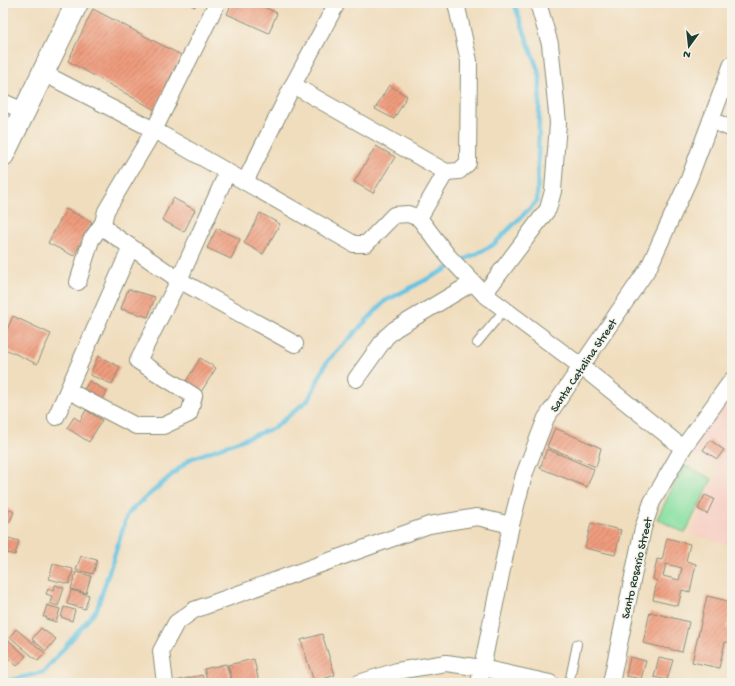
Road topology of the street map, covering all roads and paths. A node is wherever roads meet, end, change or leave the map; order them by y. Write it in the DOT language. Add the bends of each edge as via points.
graph roads {
  1 [pos="77,3"];
  2 [pos="217,3"];
  3 [pos="337,3"];
  4 [pos="456,3"];
  5 [pos="538,3"];
  6 [pos="732,64"];
  7 [pos="44,73"];
  8 [pos="293,85"];
  9 [pos="3,102"];
  10 [pos="24,111"];
  11 [pos="711,120"];
  12 [pos="732,129"];
  13 [pos="154,130"];
  14 [pos="3,155"];
  15 [pos="446,172"];
  16 [pos="227,173"];
  17 [pos="245,182"];
  18 [pos="419,218"];
  19 [pos="104,223"];
  20 [pos="131,247"];
  21 [pos="179,280"];
  22 [pos="469,280"];
  23 [pos="78,282"];
  24 [pos="484,294"];
  25 [pos="505,309"];
  26 [pos="477,343"];
  27 [pos="295,344"];
  28 [pos="582,367"];
  29 [pos="356,379"];
  30 [pos="732,380"];
  31 [pos="69,391"];
  32 [pos="56,417"];
  33 [pos="683,448"];
  34 [pos="511,525"];
  35 [pos="577,644"];
  36 [pos="481,676"];
  37 [pos="165,683"];
  38 [pos="359,683"];
  39 [pos="550,683"];
  40 [pos="569,683"];
  41 [pos="611,683"];
  1 -- 7 [label="highway"];
  2 -- 13 [label="street"];
  3 -- 8 [label="street"];
  4 -- 15 [label="street" via="469,61 468,163 460,171"];
  5 -- 24 [label="street" via="550,44 558,123 553,191 548,209"];
  6 -- 11 [label="street, Santa Catalina Street"];
  7 -- 10 [label="highway"];
  7 -- 13 [label="street"];
  8 -- 15 [label="street"];
  8 -- 17 [label="street"];
  9 -- 10 [label="street"];
  10 -- 14 [label="highway"];
  11 -- 12 [label="street"];
  11 -- 28 [label="street, Santa Catalina Street" via="649,267"];
  13 -- 16 [label="street"];
  13 -- 19 [label="street" via="106,211"];
  15 -- 18 [label="street"];
  16 -- 17 [label="street"];
  16 -- 21 [label="street"];
  17 -- 18 [label="street" via="354,244 366,244 394,215 408,214"];
  18 -- 22 [label="street"];
  19 -- 20 [label="street" via="109,232"];
  19 -- 23 [label="street" via="91,240"];
  20 -- 21 [label="street"];
  20 -- 31 [label="street"];
  21 -- 27 [label="street"];
  21 -- 31 [label="street" via="138,360 194,396 189,414 163,426 136,426"];
  22 -- 24 [label="street"];
  22 -- 29 [label="street" via="395,329"];
  24 -- 25 [label="street"];
  25 -- 26 [label="lane"];
  25 -- 28 [label="street"];
  28 -- 33 [label="street"];
  28 -- 34 [label="street, Santa Catalina Street" via="546,418 524,475"];
  30 -- 33 [label="street, Santo Rosario Street"];
  31 -- 32 [label="street"];
  33 -- 41 [label="street, Santo Rosario Street" via="652,502 643,528"];
  34 -- 36 [label="street, Santa Catalina Street"];
  34 -- 37 [label="street" via="477,517 429,525 194,610 176,623 161,651"];
  35 -- 40 [label="lane"];
  36 -- 38 [label="street" via="446,663 398,671"];
  36 -- 39 [label="street"];
}
